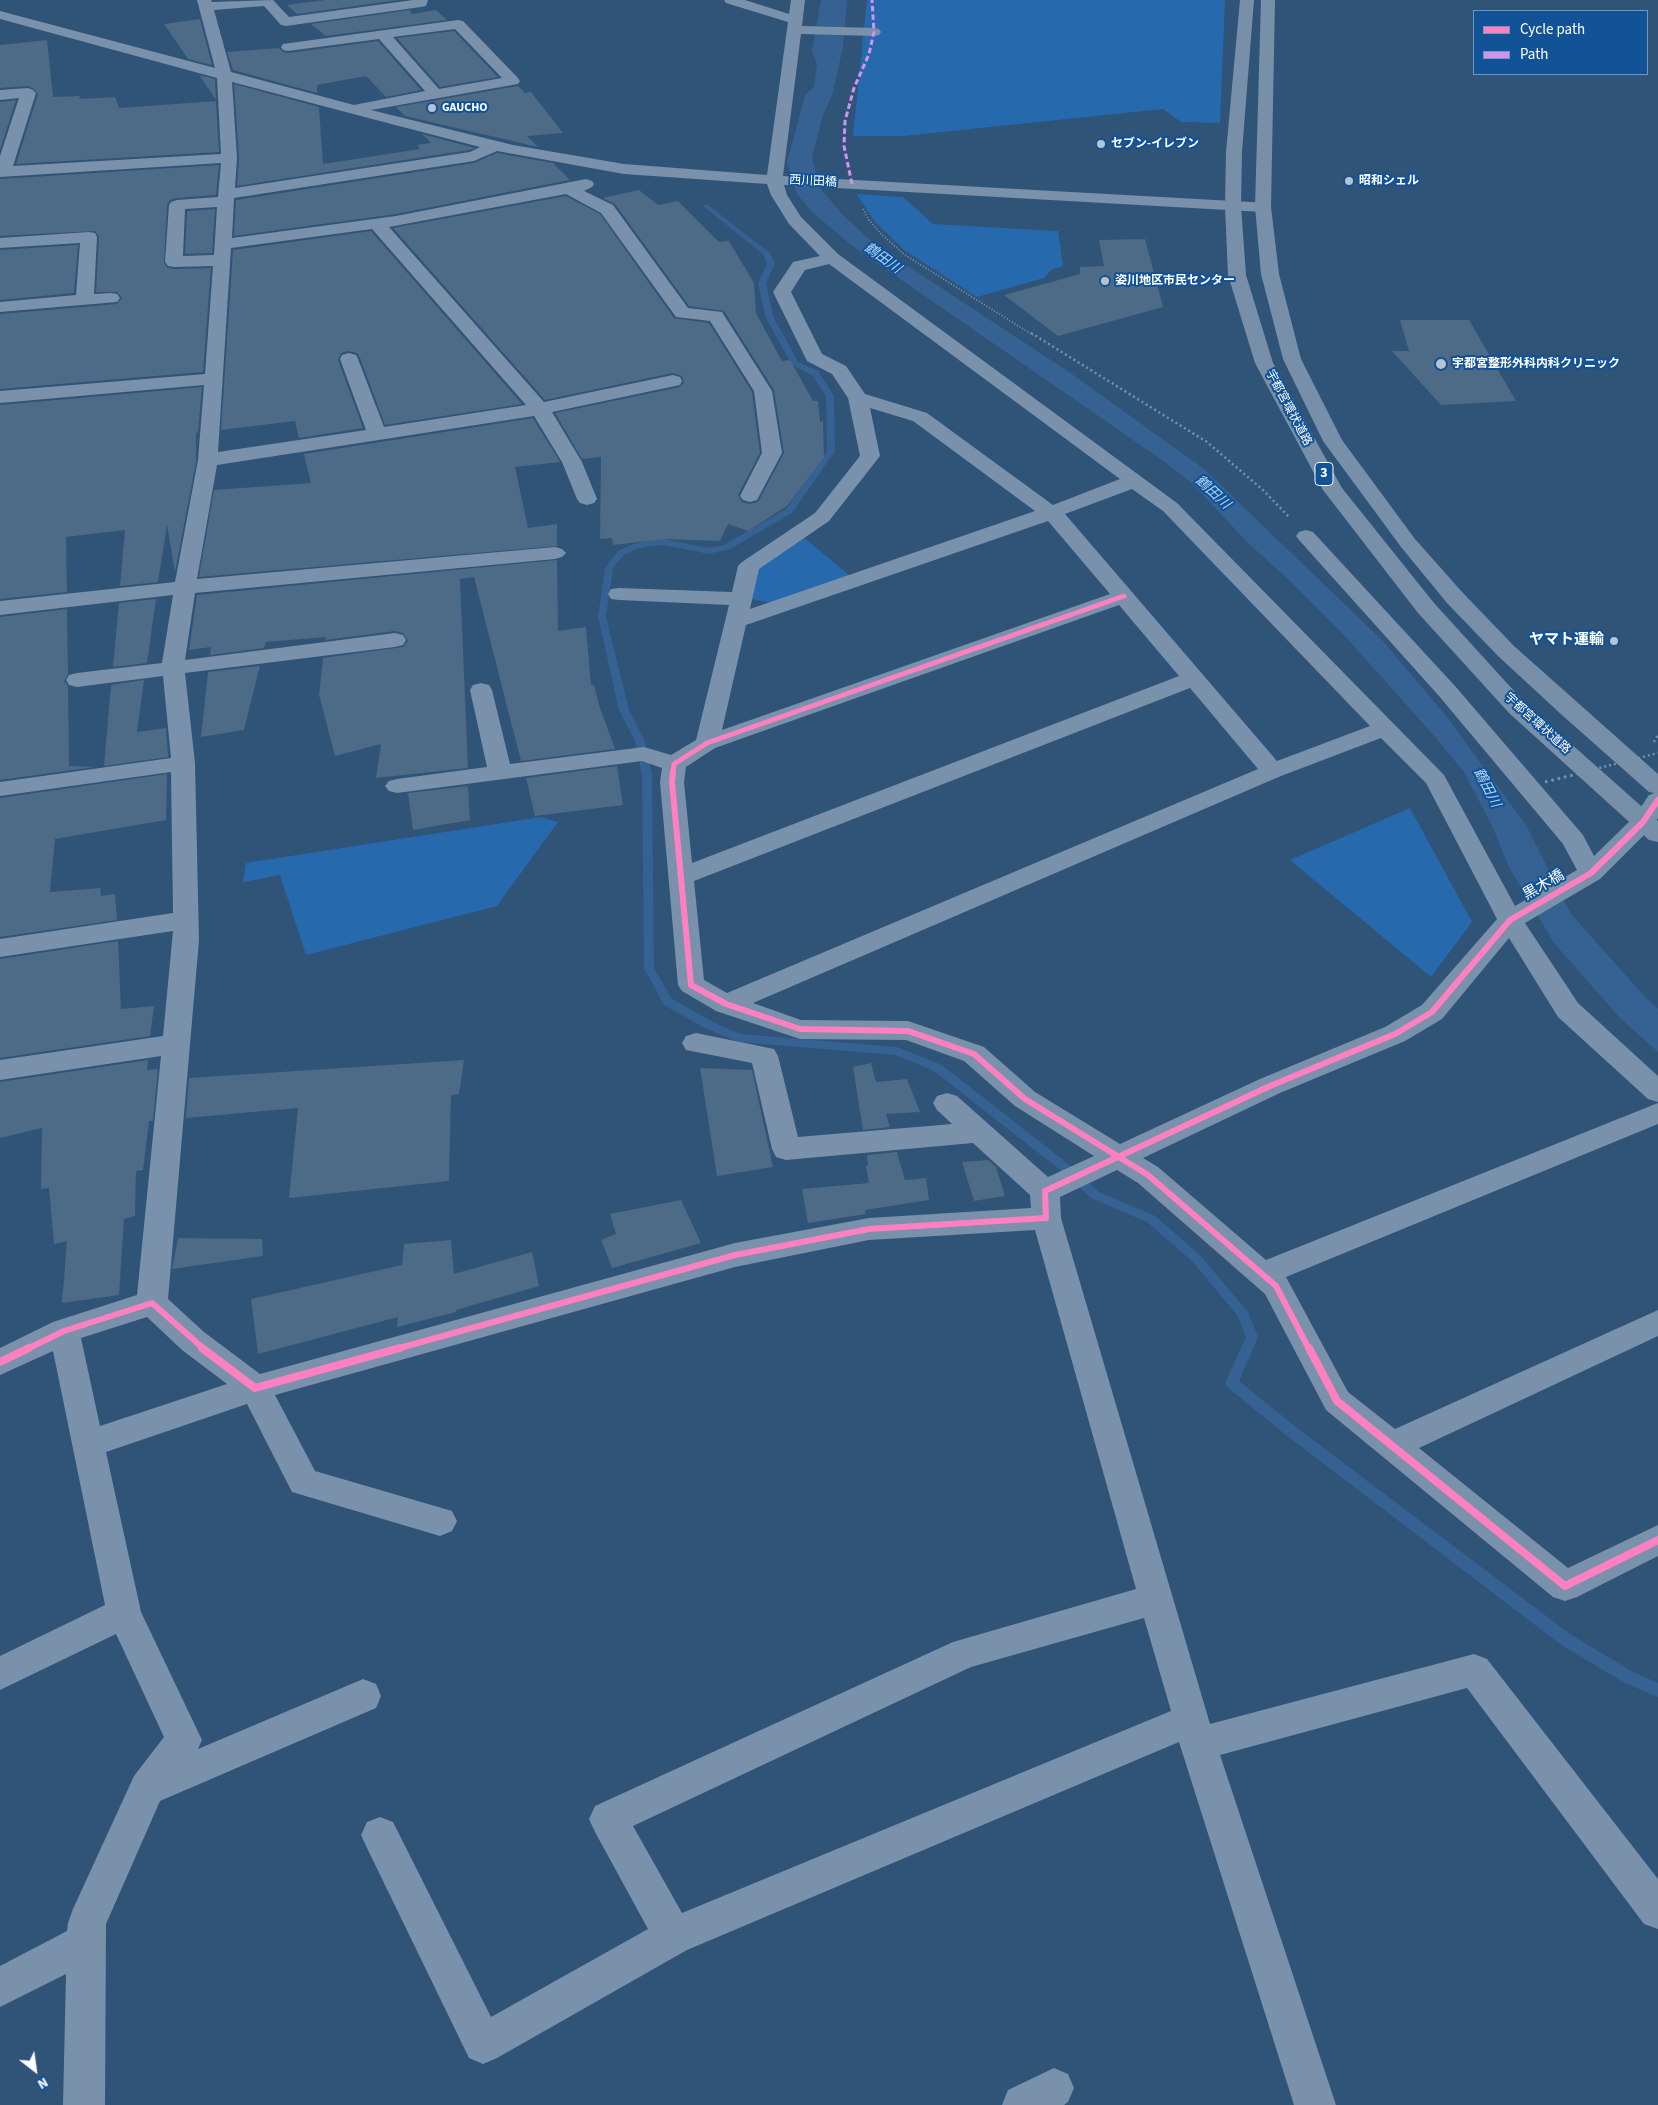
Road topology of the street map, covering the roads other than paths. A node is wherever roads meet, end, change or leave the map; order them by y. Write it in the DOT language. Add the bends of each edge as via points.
graph roads {
  1 [pos="421,0"];
  2 [pos="730,0"];
  3 [pos="1247,0"];
  4 [pos="1268,0"];
  5 [pos="267,1"];
  6 [pos="205,3"];
  7 [pos="0,15"];
  8 [pos="798,20"];
  9 [pos="867,32"];
  10 [pos="382,34"];
  11 [pos="288,47"];
  12 [pos="224,75"];
  13 [pos="0,94"];
  14 [pos="435,94"];
  15 [pos="351,109"];
  16 [pos="496,146"];
  17 [pos="229,158"];
  18 [pos="609,166"];
  19 [pos="2,172"];
  20 [pos="774,180"];
  21 [pos="568,189"];
  22 [pos="227,197"];
  23 [pos="1233,206"];
  24 [pos="1263,207"];
  25 [pos="376,223"];
  26 [pos="0,243"];
  27 [pos="223,252"];
  28 [pos="832,258"];
  29 [pos="111,298"];
  30 [pos="85,300"];
  31 [pos="0,307"];
  32 [pos="350,359"];
  33 [pos="214,379"];
  34 [pos="673,381"];
  35 [pos="0,397"];
  36 [pos="858,398"];
  37 [pos="540,409"];
  38 [pos="377,434"];
  39 [pos="208,460"];
  40 [pos="1134,481"];
  41 [pos="750,496"];
  42 [pos="587,499"];
  43 [pos="1050,513"];
  44 [pos="1306,536"];
  45 [pos="555,553"];
  46 [pos="185,587"];
  47 [pos="619,594"];
  48 [pos="1124,596"];
  49 [pos="741,599"];
  50 [pos="0,608"];
  51 [pos="736,621"];
  52 [pos="395,640"];
  53 [pos="173,666"];
  54 [pos="1194,678"];
  55 [pos="77,680"];
  56 [pos="481,690"];
  57 [pos="1385,728"];
  58 [pos="707,743"];
  59 [pos="183,763"];
  60 [pos="674,764"];
  61 [pos="1273,771"];
  62 [pos="500,772"];
  63 [pos="396,786"];
  64 [pos="1658,787"];
  65 [pos="0,789"];
  66 [pos="1658,800"];
  67 [pos="1650,828"];
  68 [pos="1591,873"];
  69 [pos="681,877"];
  70 [pos="186,920"];
  71 [pos="1510,920"];
  72 [pos="0,948"];
  73 [pos="726,1004"];
  74 [pos="696,1043"];
  75 [pos="176,1044"];
  76 [pos="0,1070"];
  77 [pos="1658,1092"];
  78 [pos="947,1103"];
  79 [pos="1658,1113"];
  80 [pos="981,1132"];
  81 [pos="1120,1157"];
  82 [pos="1046,1205"];
  83 [pos="1263,1274"];
  84 [pos="152,1303"];
  85 [pos="1658,1322"];
  86 [pos="64,1331"];
  87 [pos="0,1362"];
  88 [pos="255,1388"];
  89 [pos="88,1444"];
  90 [pos="1393,1445"];
  91 [pos="440,1521"];
  92 [pos="1658,1540"];
  93 [pos="1156,1599"];
  94 [pos="124,1613"];
  95 [pos="0,1674"];
  96 [pos="363,1696"];
  97 [pos="1195,1732"];
  98 [pos="147,1788"];
  99 [pos="380,1835"];
  100 [pos="1658,1910"];
  101 [pos="673,1936"];
  102 [pos="87,1942"];
  103 [pos="0,1987"];
  104 [pos="84,2105"];
  105 [pos="1315,2105"];
  1 -- 5 [label="street" via="422,3 286,22"];
  2 -- 8 [label="street"];
  3 -- 23 [label="main road, 宇都宮環状道路 / 3" via="1234,152"];
  4 -- 24 [label="main road, 宇都宮環状道路 / 3"];
  5 -- 6 [label="street"];
  6 -- 12 [label="street"];
  7 -- 12 [label="street, 西川田橋"];
  8 -- 9 [label="street"];
  8 -- 20 [label="street"];
  10 -- 11 [label="street"];
  10 -- 14 [label="street"];
  10 -- 14 [label="street" via="458,24 513,81"];
  12 -- 15 [label="street, 西川田橋"];
  12 -- 17 [label="street"];
  13 -- 19 [label="street" via="28,93"];
  14 -- 15 [label="street"];
  15 -- 16 [label="street, 西川田橋"];
  16 -- 18 [label="street, 西川田橋"];
  16 -- 22 [label="street" via="474,156"];
  17 -- 19 [label="street"];
  17 -- 22 [label="street"];
  18 -- 20 [label="street, 西川田橋"];
  18 -- 21 [label="street" via="583,186"];
  20 -- 23 [label="street, 西川田橋"];
  20 -- 28 [label="street" via="795,220"];
  21 -- 25 [label="street"];
  21 -- 41 [label="street" via="607,209 682,313 716,316 763,391 772,453"];
  22 -- 27 [label="street"];
  22 -- 27 [label="street" via="177,205 174,262"];
  23 -- 24 [label="street, 西川田橋"];
  23 -- 67 [label="main road, 宇都宮環状道路 / 3" via="1237,275 1264,363 1333,490 1426,608 1470,658 1518,708"];
  24 -- 64 [label="main road, 宇都宮環状道路 / 3" via="1270,274 1292,359 1333,441 1408,543 1455,598 1506,651"];
  25 -- 27 [label="street"];
  25 -- 37 [label="street"];
  26 -- 30 [label="street" via="89,237"];
  27 -- 33 [label="street"];
  28 -- 36 [label="street" via="799,266 782,292 814,357 839,370"];
  28 -- 40 [label="street"];
  29 -- 30 [label="street"];
  30 -- 31 [label="street"];
  32 -- 38 [label="street"];
  33 -- 35 [label="street"];
  33 -- 39 [label="street"];
  34 -- 37 [label="street"];
  36 -- 43 [label="street" via="920,417"];
  36 -- 49 [label="street" via="870,456 822,518 749,566"];
  37 -- 38 [label="street"];
  37 -- 42 [label="street" via="572,462"];
  38 -- 39 [label="street"];
  39 -- 46 [label="street"];
  40 -- 43 [label="street"];
  40 -- 57 [label="street" via="1170,507"];
  43 -- 48 [label="street"];
  43 -- 51 [label="street"];
  44 -- 68 [label="street" via="1447,691 1574,840"];
  45 -- 46 [label="street"];
  46 -- 50 [label="street"];
  46 -- 53 [label="street"];
  47 -- 49 [label="street"];
  48 -- 54 [label="street"];
  48 -- 58 [label="street"];
  49 -- 51 [label="street"];
  51 -- 58 [label="street"];
  52 -- 53 [label="street"];
  53 -- 55 [label="street"];
  53 -- 59 [label="street"];
  54 -- 61 [label="street"];
  54 -- 69 [label="street"];
  56 -- 62 [label="street"];
  57 -- 61 [label="street"];
  57 -- 71 [label="street" via="1436,780"];
  58 -- 60 [label="street"];
  59 -- 65 [label="street"];
  59 -- 70 [label="street"];
  60 -- 62 [label="street" via="644,754"];
  60 -- 69 [label="street" via="672,782"];
  61 -- 73 [label="street"];
  62 -- 63 [label="street"];
  66 -- 67 [label="street, 黒木橋"];
  67 -- 68 [label="street, 黒木橋"];
  68 -- 71 [label="street, 黒木橋"];
  69 -- 73 [label="street" via="691,985"];
  70 -- 72 [label="street"];
  70 -- 75 [label="street"];
  71 -- 77 [label="street" via="1568,1010"];
  71 -- 81 [label="street, 黒木橋" via="1432,1012 1395,1034 1270,1086"];
  73 -- 81 [label="street" via="800,1030 908,1031 974,1054 1025,1098"];
  74 -- 80 [label="street" via="764,1056 786,1149"];
  75 -- 76 [label="street"];
  75 -- 84 [label="street"];
  78 -- 80 [label="street"];
  79 -- 83 [label="street"];
  80 -- 82 [label="street"];
  81 -- 82 [label="street, 黒木橋"];
  81 -- 83 [label="street" via="1148,1176"];
  82 -- 88 [label="street" via="868,1229 735,1256"];
  82 -- 93 [label="street"];
  83 -- 90 [label="street" via="1276,1286 1337,1401"];
  84 -- 86 [label="street"];
  84 -- 88 [label="street"];
  85 -- 90 [label="street"];
  86 -- 87 [label="street"];
  86 -- 89 [label="street"];
  88 -- 89 [label="street"];
  88 -- 91 [label="street" via="304,1482"];
  89 -- 94 [label="street"];
  90 -- 92 [label="street" via="1565,1586"];
  93 -- 97 [label="street"];
  93 -- 101 [label="street" via="965,1653 608,1819"];
  94 -- 95 [label="street"];
  94 -- 98 [label="street" via="184,1740"];
  96 -- 98 [label="street"];
  97 -- 100 [label="street" via="1474,1670"];
  97 -- 101 [label="street"];
  97 -- 105 [label="street"];
  98 -- 102 [label="street" via="87,1923"];
  99 -- 101 [label="street" via="483,2044"];
  102 -- 103 [label="street"];
  102 -- 104 [label="street"];
}
